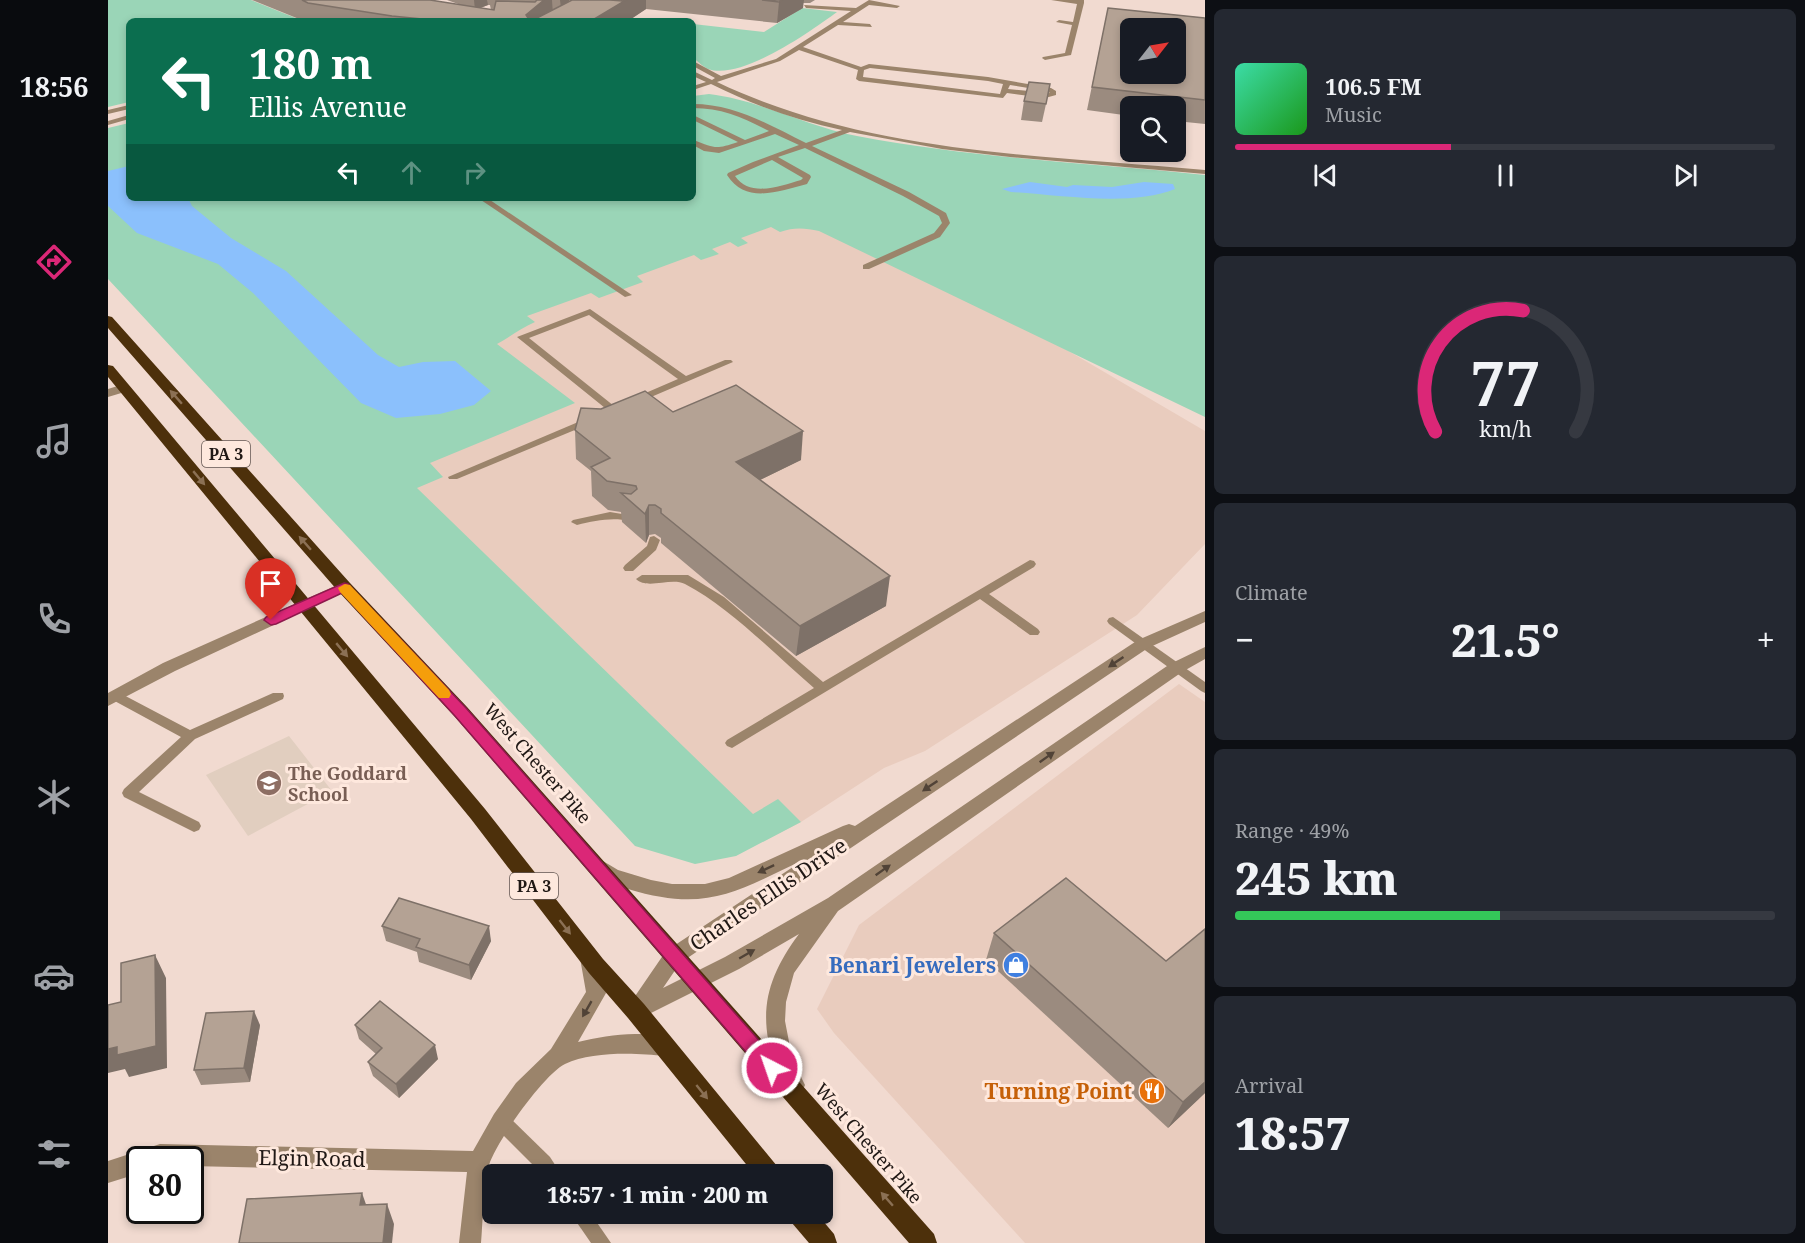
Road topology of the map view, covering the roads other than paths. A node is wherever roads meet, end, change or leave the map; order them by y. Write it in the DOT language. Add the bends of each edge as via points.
graph roads {
  1 [pos="815,0"];
  2 [pos="1054,0"];
  3 [pos="869,2"];
  4 [pos="1081,2"];
  5 [pos="806,6"];
  6 [pos="897,6"];
  7 [pos="857,10"];
  8 [pos="1059,22"];
  9 [pos="838,23"];
  10 [pos="1075,24"];
  11 [pos="870,26"];
  12 [pos="800,48"];
  13 [pos="1045,58"];
  14 [pos="696,65"];
  15 [pos="861,69"];
  16 [pos="696,75"];
  17 [pos="721,79"];
  18 [pos="709,82"];
  19 [pos="696,86"];
  20 [pos="1006,87"];
  21 [pos="696,106"];
  22 [pos="126,108"];
  23 [pos="108,112"];
  24 [pos="126,118"];
  25 [pos="696,118"];
  26 [pos="108,123"];
  27 [pos="850,130"];
  28 [pos="776,131"];
  29 [pos="744,142"];
  30 [pos="696,143"];
  31 [pos="807,146"];
  32 [pos="1091,151"];
  33 [pos="772,157"];
  34 [pos="1089,161"];
  35 [pos="1205,172"];
  36 [pos="487,201"];
  37 [pos="866,267"];
  38 [pos="628,295"];
  39 [pos="108,320"];
  40 [pos="728,362"];
  41 [pos="108,369"];
  42 [pos="685,380"];
  43 [pos="124,388"];
  44 [pos="108,393"];
  45 [pos="614,410"];
  46 [pos="453,477"];
  47 [pos="630,518"];
  48 [pos="577,522"];
  49 [pos="654,540"];
  50 [pos="1030,564"];
  51 [pos="629,568"];
  52 [pos="642,579"];
  53 [pos="344,587"];
  54 [pos="981,594"];
  55 [pos="305,605"];
  56 [pos="1205,616"];
  57 [pos="1113,621"];
  58 [pos="1034,632"];
  59 [pos="1143,644"];
  60 [pos="1205,652"];
  61 [pos="1176,668"];
  62 [pos="822,688"];
  63 [pos="1205,688"];
  64 [pos="278,696"];
  65 [pos="112,698"];
  66 [pos="190,736"];
  67 [pos="732,742"];
  68 [pos="895,809"];
  69 [pos="194,826"];
  70 [pos="587,855"];
  71 [pos="835,903"];
  72 [pos="590,957"];
  73 [pos="673,957"];
  74 [pos="695,981"];
  75 [pos="636,1011"];
  76 [pos="665,1047"];
  77 [pos="558,1056"];
  78 [pos="501,1121"];
  79 [pos="828,1132"];
  80 [pos="204,1156"];
  81 [pos="479,1162"];
  82 [pos="545,1164"];
  83 [pos="761,1164"];
  84 [pos="126,1166"];
  85 [pos="108,1172"];
  86 [pos="588,1224"];
  87 [pos="809,1224"];
  88 [pos="470,1243"];
  89 [pos="602,1243"];
  90 [pos="825,1243"];
  91 [pos="925,1243"];
  1 -- 3 [label="lane"];
  2 -- 4 [label="lane"];
  3 -- 6 [label="lane"];
  3 -- 7 [label="lane"];
  4 -- 10 [label="lane"];
  5 -- 7 [label="lane"];
  7 -- 9 [label="lane"];
  8 -- 10 [label="lane"];
  9 -- 11 [label="lane"];
  9 -- 12 [label="lane"];
  10 -- 13 [label="lane" via="1068,55"];
  12 -- 15 [label="lane"];
  12 -- 17 [label="lane" via="778,60"];
  14 -- 17 [label="lane"];
  15 -- 20 [label="lane" via="883,66 988,79"];
  15 -- 20 [label="lane" via="859,79 1003,96"];
  16 -- 18 [label="lane"];
  17 -- 18 [label="lane"];
  18 -- 19 [label="lane"];
  18 -- 27 [label="lane" via="767,106"];
  20 -- 20 [label="lane" via="1045,96 1053,95 1049,88"];
  21 -- 28 [label="lane" via="724,108"];
  22 -- 23 [label="lane"];
  24 -- 26 [label="lane"];
  25 -- 29 [label="lane"];
  27 -- 31 [label="lane"];
  27 -- 34 [label="lane" via="911,142"];
  28 -- 29 [label="lane"];
  28 -- 31 [label="lane"];
  29 -- 30 [label="lane" via="713,151"];
  31 -- 33 [label="lane"];
  31 -- 37 [label="lane" via="943,215 946,223 937,235"];
  32 -- 34 [label="lane"];
  33 -- 33 [label="lane" via="800,171 807,177 804,182 760,191 743,189 733,181 731,175"];
  34 -- 35 [label="lane"];
  36 -- 38 [label="lane"];
  53 -- 39 [label="highway, West Chester Pike / PA 3, one-way"];
  40 -- 42 [label="lane"];
  41 -- 43 [label="highway, PA 3"];
  42 -- 45 [label="lane"];
  42 -- 45 [label="lane" via="590,312 522,337"];
  43 -- 44 [label="street"];
  43 -- 55 [label="highway, PA 3, one-way"];
  45 -- 46 [label="lane"];
  47 -- 48 [label="lane" via="622,515"];
  49 -- 51 [label="lane" via="652,547"];
  50 -- 54 [label="lane"];
  52 -- 62 [label="lane" via="684,578 720,600"];
  53 -- 55 [label="street"];
  53 -- 70 [label="highway, West Chester Pike / PA 3"];
  54 -- 58 [label="lane"];
  54 -- 62 [label="lane"];
  55 -- 65 [label="street" via="169,667"];
  55 -- 72 [label="highway, PA 3, one-way"];
  56 -- 59 [label="street, Charles Ellis Drive"];
  57 -- 59 [label="lane"];
  59 -- 61 [label="lane"];
  59 -- 68 [label="street, Charles Ellis Drive, one-way"];
  60 -- 61 [label="street, Charles Ellis Drive"];
  61 -- 63 [label="lane"];
  71 -- 61 [label="street, Charles Ellis Drive, one-way"];
  62 -- 67 [label="lane"];
  64 -- 66 [label="lane"];
  65 -- 66 [label="lane"];
  66 -- 69 [label="lane" via="129,793"];
  68 -- 70 [label="street, Charles Ellis Drive, one-way" via="733,885 705,892 672,892 630,882 612,876"];
  68 -- 73 [label="street, Charles Ellis Drive"];
  70 -- 73 [label="highway, West Chester Pike / PA 3"];
  74 -- 71 [label="street, Charles Ellis Drive, one-way"];
  71 -- 79 [label="street, Charles Ellis Drive" via="783,971 774,1008 776,1030 790,1077"];
  72 -- 75 [label="highway, PA 3"];
  72 -- 77 [label="street, one-way" via="596,993"];
  73 -- 74 [label="highway, West Chester Pike / PA 3"];
  73 -- 75 [label="street, Charles Ellis Drive"];
  74 -- 75 [label="street, Charles Ellis Drive"];
  74 -- 79 [label="highway, West Chester Pike / PA 3"];
  75 -- 76 [label="highway, PA 3"];
  76 -- 77 [label="street" via="608,1045"];
  76 -- 83 [label="highway, PA 3, one-way"];
  77 -- 78 [label="street" via="523,1090"];
  78 -- 81 [label="street"];
  78 -- 82 [label="lane"];
  91 -- 79 [label="highway, West Chester Pike / PA 3, one-way"];
  80 -- 81 [label="street, Elgin Road"];
  81 -- 88 [label="street"];
  84 -- 85 [label="street"];
  86 -- 89 [label="lane"];
  87 -- 90 [label="highway"];
}
